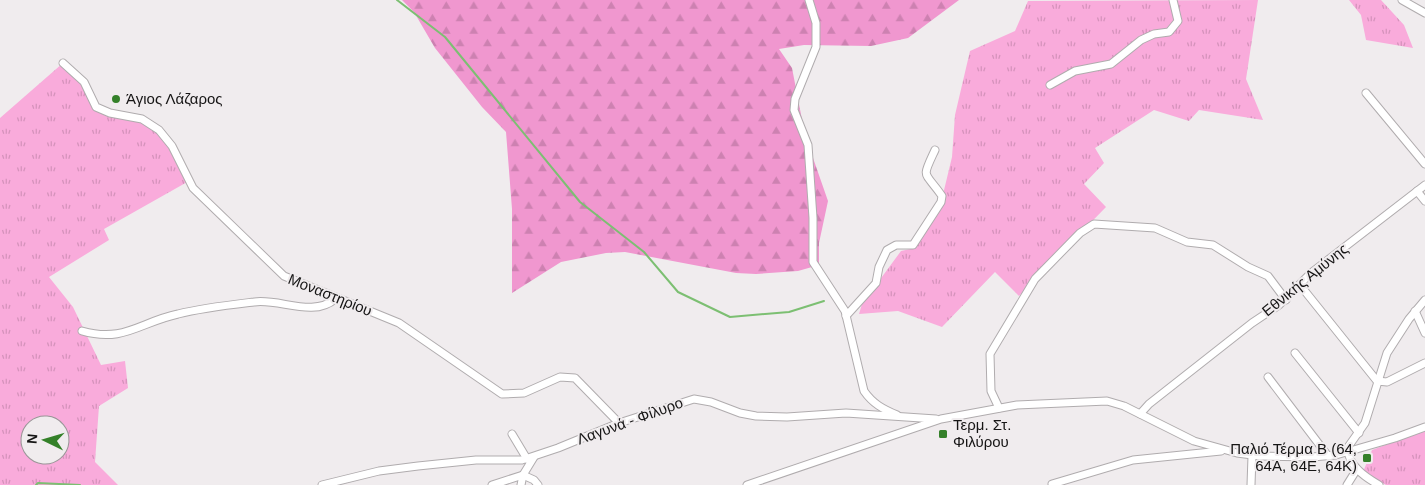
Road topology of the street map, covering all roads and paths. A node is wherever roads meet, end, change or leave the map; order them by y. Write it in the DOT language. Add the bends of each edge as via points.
graph roads {
  1 [pos="809,0"];
  2 [pos="1173,0"];
  3 [pos="1402,0"];
  4 [pos="1425,13"];
  5 [pos="63,62"];
  6 [pos="1050,85"];
  7 [pos="1366,93"];
  8 [pos="935,150"];
  9 [pos="1425,164"];
  10 [pos="1425,185"];
  11 [pos="1417,191"];
  12 [pos="1425,201"];
  13 [pos="1300,285"];
  14 [pos="335,299"];
  15 [pos="1286,300"];
  16 [pos="1425,300"];
  17 [pos="1415,311"];
  18 [pos="846,316"];
  19 [pos="82,331"];
  20 [pos="1425,333"];
  21 [pos="1295,354"];
  22 [pos="1425,363"];
  23 [pos="1268,377"];
  24 [pos="1377,381"];
  25 [pos="999,408"];
  26 [pos="1140,414"];
  27 [pos="902,417"];
  28 [pos="941,419"];
  29 [pos="619,423"];
  30 [pos="1425,426"];
  31 [pos="1359,433"];
  32 [pos="512,434"];
  33 [pos="1226,451"];
  34 [pos="1348,452"];
  35 [pos="1252,456"];
  36 [pos="1328,456"];
  37 [pos="530,458"];
  38 [pos="1357,469"];
  39 [pos="522,475"];
  40 [pos="1052,484"];
  41 [pos="322,485"];
  42 [pos="492,485"];
  43 [pos="521,485"];
  44 [pos="538,485"];
  45 [pos="747,485"];
  46 [pos="1251,485"];
  47 [pos="1346,485"];
  48 [pos="1379,485"];
  1 -- 18 [label="street" via="816,23 816,47 795,98 794,110 808,145 813,262 838,298"];
  2 -- 6 [label="street" via="1178,21 1173,29 1141,40 1111,64 1075,71"];
  3 -- 4 [label="street"];
  5 -- 14 [label="street, Μοναστηρίου" via="84,82 96,107 142,119 159,130 172,146 193,188 277,272"];
  7 -- 9 [label="street"];
  8 -- 18 [label="street" via="925,168 925,176 942,196 941,202 913,244 896,245 887,250 876,283"];
  10 -- 11 [label="street, Εθνικής Αμύνης"];
  11 -- 12 [label="street"];
  11 -- 13 [label="street, Εθνικής Αμύνης"];
  13 -- 15 [label="street, Εθνικής Αμύνης"];
  13 -- 24 [label="street"];
  14 -- 19 [label="street" via="315,307 262,301 179,313 148,322 124,334"];
  14 -- 29 [label="street, Μοναστηρίου" via="410,329 502,394 524,393 560,377 573,377"];
  15 -- 25 [label="street" via="1268,276 1213,245 1187,242 1156,228 1094,224 1080,233 1035,279 990,354 991,392"];
  15 -- 26 [label="street, Εθνικής Αμύνης" via="1218,349"];
  16 -- 17 [label="street"];
  17 -- 20 [label="street"];
  17 -- 24 [label="street" via="1386,354"];
  18 -- 27 [label="street" via="864,391 881,408"];
  21 -- 31 [label="street"];
  22 -- 24 [label="street" via="1387,382"];
  23 -- 36 [label="street"];
  24 -- 31 [label="street"];
  25 -- 26 [label="street" via="1103,400"];
  25 -- 28 [label="street"];
  26 -- 33 [label="street" via="1194,441"];
  27 -- 28 [label="street, Λαγυνά - Φίλυρο"];
  27 -- 29 [label="street, Λαγυνά - Φίλυρο" via="846,413 787,418 756,416 694,399"];
  28 -- 45 [label="street"];
  29 -- 37 [label="street, Λαγυνά - Φίλυρο"];
  30 -- 34 [label="street"];
  31 -- 34 [label="street" via="1350,442"];
  32 -- 37 [label="street"];
  33 -- 35 [label="street"];
  33 -- 40 [label="street" via="1133,460"];
  34 -- 36 [label="street"];
  34 -- 38 [label="street"];
  35 -- 36 [label="street"];
  35 -- 46 [label="street"];
  37 -- 39 [label="street"];
  37 -- 41 [label="street, Λαγυνά - Φίλυρο" via="476,460 378,471"];
  38 -- 47 [label="street"];
  38 -- 48 [label="street"];
  39 -- 42 [label="street"];
  39 -- 43 [label="street"];
  39 -- 44 [label="street"];
}
